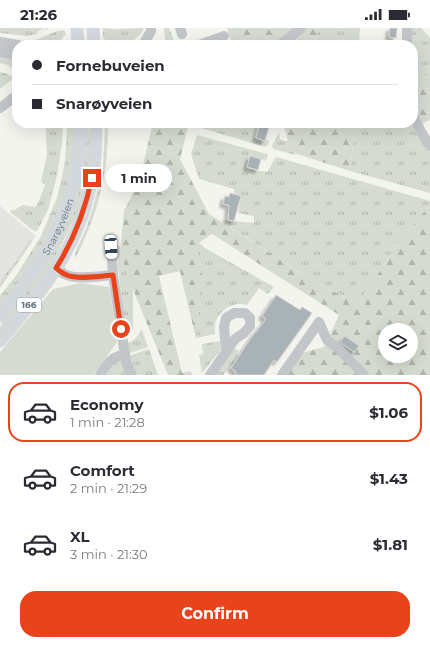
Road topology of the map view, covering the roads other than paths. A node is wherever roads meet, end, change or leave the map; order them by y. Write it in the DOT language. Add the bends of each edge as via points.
graph roads {
  1 [pos="77,28"];
  2 [pos="94,28"];
  3 [pos="151,28"];
  4 [pos="301,28"];
  5 [pos="407,28"];
  6 [pos="224,36"];
  7 [pos="78,40"];
  8 [pos="94,40"];
  9 [pos="146,40"];
  10 [pos="213,40"];
  11 [pos="286,40"];
  12 [pos="408,40"];
  13 [pos="0,42"];
  14 [pos="12,44"];
  15 [pos="0,52"];
  16 [pos="12,53"];
  17 [pos="12,99"];
  18 [pos="0,108"];
  19 [pos="418,126"];
  20 [pos="80,128"];
  21 [pos="96,128"];
  22 [pos="430,146"];
  23 [pos="111,247"];
  24 [pos="56,268"];
  25 [pos="113,275"];
  26 [pos="0,316"];
  27 [pos="0,341"];
  28 [pos="226,352"];
  29 [pos="125,355"];
  30 [pos="100,375"];
  31 [pos="132,375"];
  32 [pos="210,375"];
  33 [pos="282,375"];
  34 [pos="364,375"];
  1 -- 7 [label="main road"];
  2 -- 8 [label="main road"];
  3 -- 9 [label="street"];
  4 -- 11 [label="street"];
  5 -- 12 [label="street"];
  6 -- 10 [label="street"];
  13 -- 14 [label="street"];
  15 -- 16 [label="street"];
  17 -- 18 [label="street"];
  19 -- 22 [label="street"];
  20 -- 26 [label="main road, Snarøyveien / 166" via="76,175 62,221 35,270"];
  21 -- 24 [label="main road, Snarøyveien / 166" via="95,160 87,199 72,240"];
  23 -- 25 [label="street"];
  24 -- 25 [label="street" via="73,277"];
  24 -- 27 [label="main road, Snarøyveien / 166"];
  25 -- 29 [label="street"];
  28 -- 32 [label="street"];
  29 -- 30 [label="street" via="113,358"];
  29 -- 31 [label="street"];
  33 -- 34 [label="street" via="319,322 327,340"];
}
